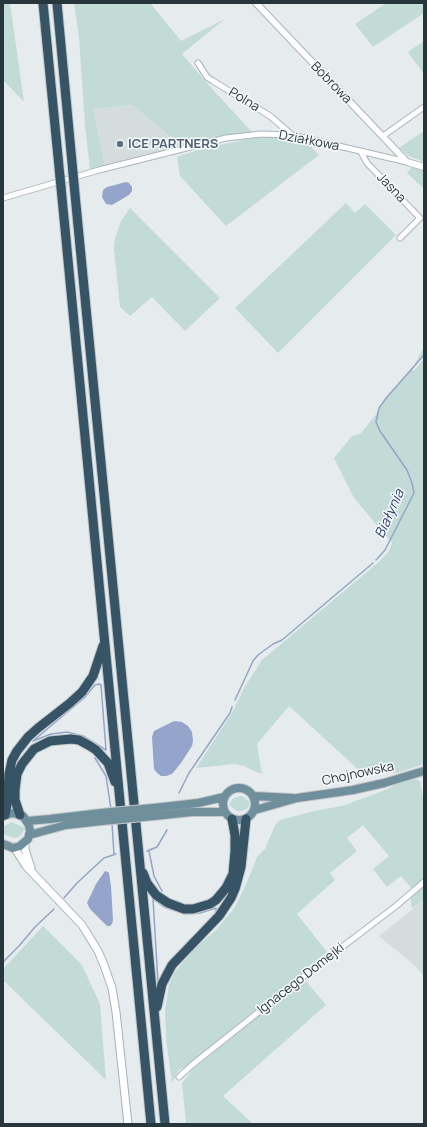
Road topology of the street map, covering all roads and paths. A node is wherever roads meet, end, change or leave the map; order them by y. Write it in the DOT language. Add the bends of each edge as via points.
graph roads {
  1 [pos="57,3"];
  2 [pos="256,3"];
  3 [pos="43,4"];
  4 [pos="198,63"];
  5 [pos="424,107"];
  6 [pos="292,135"];
  7 [pos="383,136"];
  8 [pos="361,152"];
  9 [pos="407,162"];
  10 [pos="424,167"];
  11 [pos="3,198"];
  12 [pos="400,238"];
  13 [pos="105,640"];
  14 [pos="424,771"];
  15 [pos="119,796"];
  16 [pos="254,796"];
  17 [pos="224,797"];
  18 [pos="297,798"];
  19 [pos="255,810"];
  20 [pos="154,812"];
  21 [pos="4,816"];
  22 [pos="229,816"];
  23 [pos="101,817"];
  24 [pos="24,818"];
  25 [pos="246,819"];
  26 [pos="29,835"];
  27 [pos="25,842"];
  28 [pos="3,844"];
  29 [pos="14,847"];
  30 [pos="140,866"];
  31 [pos="32,872"];
  32 [pos="424,882"];
  33 [pos="154,1016"];
  34 [pos="179,1077"];
  35 [pos="128,1124"];
  36 [pos="151,1124"];
  37 [pos="165,1124"];
  1 -- 30 [label="highway, bridge"];
  2 -- 7 [label="street, Bobrowa"];
  3 -- 13 [label="highway"];
  4 -- 6 [label="street, Polna" via="207,77 270,116"];
  5 -- 7 [label="street"];
  6 -- 8 [label="street, Działkowa"];
  6 -- 11 [label="street, Działkowa" via="261,134 226,138 99,170"];
  7 -- 9 [label="street, Bobrowa"];
  8 -- 9 [label="street, Działkowa"];
  8 -- 12 [label="street, Jasna" via="367,163 420,218"];
  9 -- 10 [label="street, Działkowa"];
  13 -- 15 [label="highway"];
  13 -- 21 [label="highway" via="95,671 82,692 28,737 17,751 9,774"];
  14 -- 18 [label="main road, Chojnowska" via="353,790"];
  15 -- 24 [label="highway" via="108,763 96,750 79,740 50,740 34,749 17,774 15,800"];
  15 -- 36 [label="highway"];
  16 -- 17 [label="main road" via="249,790 239,787 230,790"];
  16 -- 18 [label="main road, Chojnowska"];
  16 -- 19 [label="main road"];
  17 -- 20 [label="main road"];
  17 -- 22 [label="main road" via="223,805"];
  18 -- 19 [label="main road, Chojnowska"];
  19 -- 25 [label="main road"];
  20 -- 22 [label="main road" via="197,812"];
  20 -- 23 [label="main road, bridge"];
  21 -- 24 [label="main road" via="13,813"];
  22 -- 25 [label="main road" via="239,820"];
  22 -- 30 [label="highway" via="235,835 232,874 224,892 210,904 193,909 168,904 152,889"];
  23 -- 24 [label="main road"];
  23 -- 26 [label="main road"];
  24 -- 26 [label="main road" via="30,828"];
  25 -- 33 [label="highway" via="241,867 231,898 219,916 172,965 162,984"];
  26 -- 27 [label="main road"];
  27 -- 29 [label="main road"];
  27 -- 31 [label="main road"];
  28 -- 29 [label="main road"];
  29 -- 31 [label="main road"];
  30 -- 33 [label="highway"];
  31 -- 35 [label="main road" via="82,925 104,965 112,988 116,1012"];
  32 -- 34 [label="street, Ignacego Domejki"];
  33 -- 37 [label="highway"];
}
